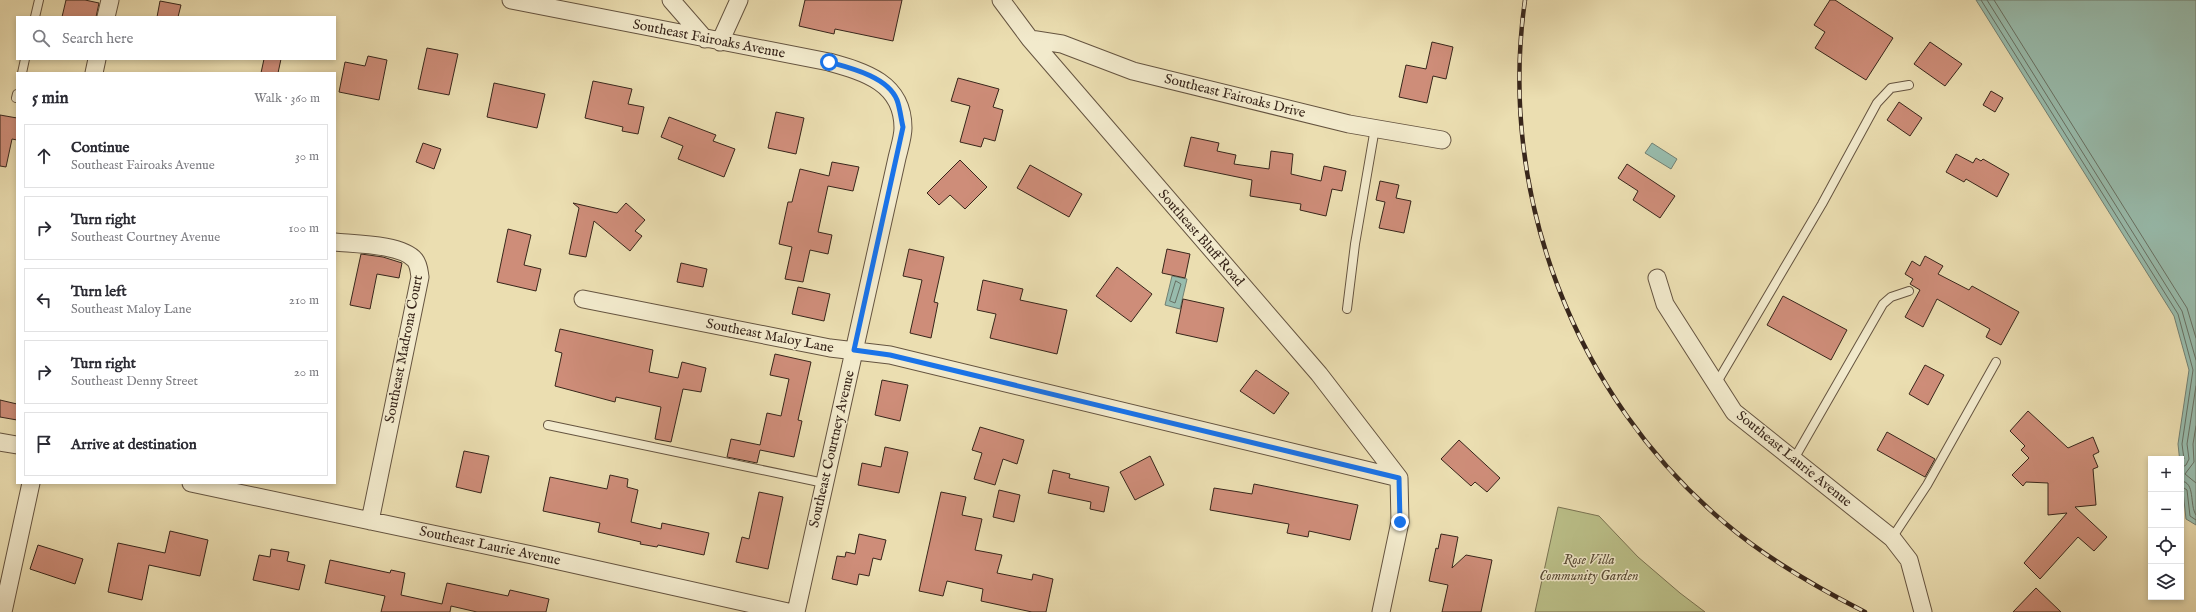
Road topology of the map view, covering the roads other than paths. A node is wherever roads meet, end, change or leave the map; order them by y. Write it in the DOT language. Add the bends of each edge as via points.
graph roads {
  1 [pos="39,0"];
  2 [pos="110,0"];
  3 [pos="511,0"];
  4 [pos="671,0"];
  5 [pos="739,0"];
  6 [pos="1000,0"];
  7 [pos="35,16"];
  8 [pos="106,16"];
  9 [pos="1030,39"];
  10 [pos="713,40"];
  11 [pos="25,60"];
  12 [pos="97,60"];
  13 [pos="22,72"];
  14 [pos="94,72"];
  15 [pos="1909,85"];
  16 [pos="897,99"];
  17 [pos="1375,128"];
  18 [pos="1442,140"];
  19 [pos="336,242"];
  20 [pos="1657,278"];
  21 [pos="1909,291"];
  22 [pos="583,299"];
  23 [pos="1347,309"];
  24 [pos="854,350"];
  25 [pos="1996,362"];
  26 [pos="1716,384"];
  27 [pos="548,424"];
  28 [pos="0,442"];
  29 [pos="16,445"];
  30 [pos="1794,459"];
  31 [pos="1399,478"];
  32 [pos="824,483"];
  33 [pos="31,484"];
  34 [pos="196,484"];
  35 [pos="370,521"];
  36 [pos="1892,538"];
  37 [pos="3,612"];
  38 [pos="788,612"];
  39 [pos="796,612"];
  40 [pos="1381,612"];
  41 [pos="1923,612"];
  1 -- 7 [label="lane"];
  2 -- 8 [label="street"];
  3 -- 10 [label="street, Southeast Fairoaks Avenue"];
  4 -- 10 [label="street"];
  5 -- 10 [label="street"];
  6 -- 9 [label="street, Southeast Bluff Road"];
  9 -- 17 [label="street, Southeast Fairoaks Drive" via="1062,44 1133,71 1349,124"];
  9 -- 31 [label="street, Southeast Bluff Road" via="1319,374"];
  10 -- 16 [label="street, Southeast Fairoaks Avenue" via="829,62 857,70 881,81"];
  11 -- 13 [label="lane"];
  12 -- 14 [label="street"];
  15 -- 26 [label="lane" via="1891,88 1877,103 1822,204"];
  16 -- 24 [label="street, Southeast Courtney Avenue" via="903,127"];
  17 -- 18 [label="street, Southeast Fairoaks Drive"];
  17 -- 23 [label="lane"];
  19 -- 35 [label="street, Southeast Madrona Court" via="370,243 400,252 414,259 419,266 420,277"];
  20 -- 26 [label="street, Southeast Laurie Avenue" via="1665,304"];
  21 -- 30 [label="lane" via="1891,297 1883,304"];
  22 -- 24 [label="street, Southeast Maloy Lane" via="830,348"];
  24 -- 31 [label="street, Southeast Maloy Lane" via="898,357"];
  24 -- 32 [label="street, Southeast Courtney Avenue"];
  25 -- 36 [label="lane" via="1927,485"];
  26 -- 30 [label="street, Southeast Laurie Avenue" via="1734,412"];
  27 -- 32 [label="lane"];
  28 -- 29 [label="street"];
  30 -- 36 [label="street, Southeast Laurie Avenue"];
  31 -- 40 [label="street" via="1400,522"];
  32 -- 39 [label="street, Southeast Courtney Avenue"];
  33 -- 37 [label="street"];
  34 -- 35 [label="street, Southeast Laurie Avenue"];
  35 -- 38 [label="street, Southeast Laurie Avenue"];
  36 -- 41 [label="street, Southeast Laurie Avenue" via="1909,560"];
}
